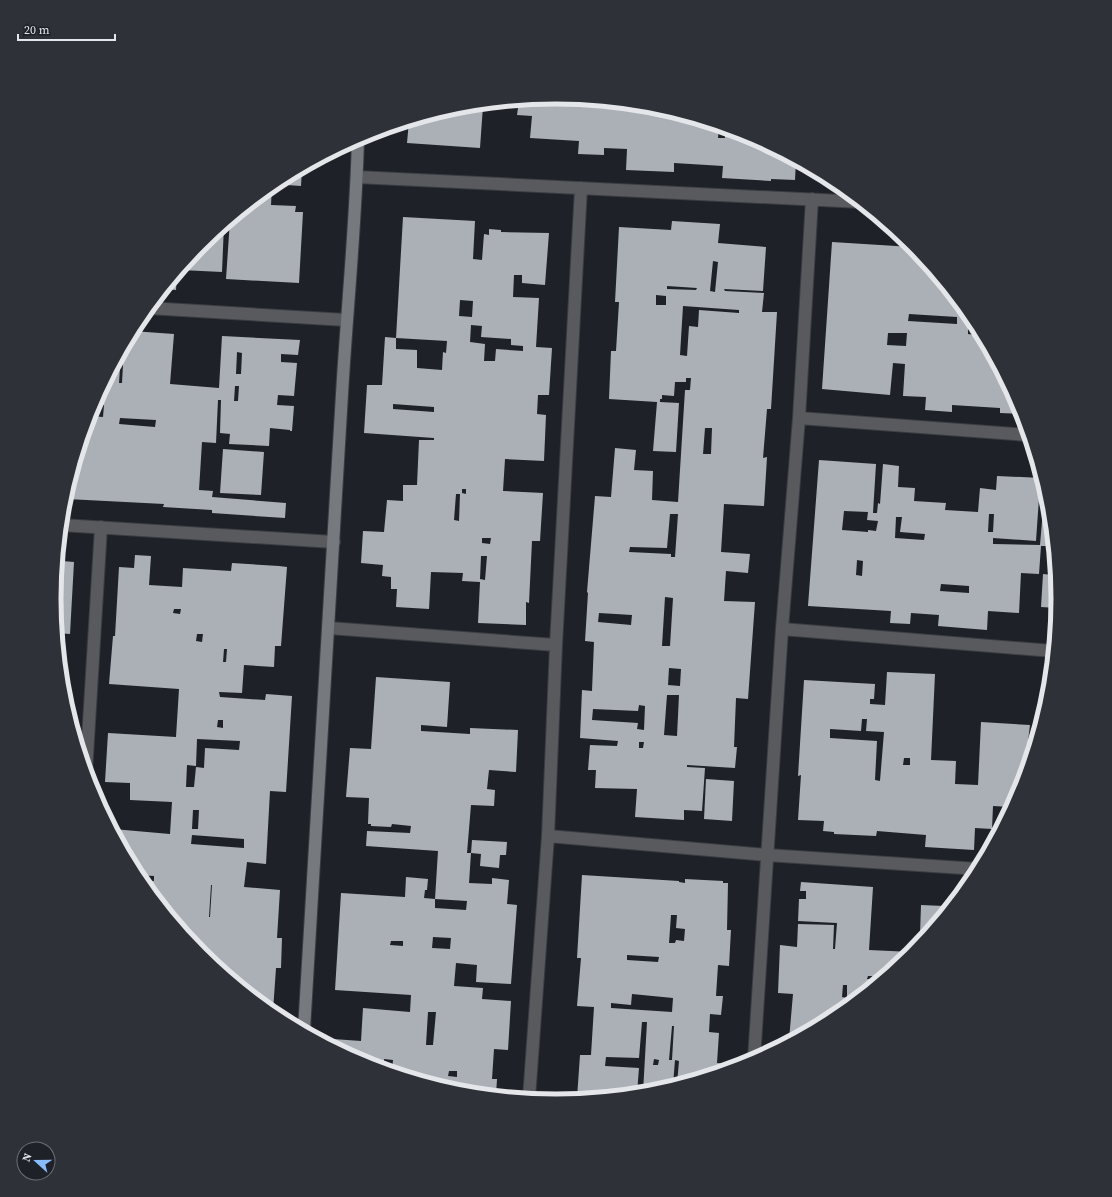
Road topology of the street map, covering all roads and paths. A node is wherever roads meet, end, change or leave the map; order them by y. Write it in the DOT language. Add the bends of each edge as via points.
graph roads {
  1 [pos="358,145"];
  2 [pos="357,177"];
  3 [pos="581,188"];
  4 [pos="812,199"];
  5 [pos="851,201"];
  6 [pos="155,308"];
  7 [pos="346,320"];
  8 [pos="799,418"];
  9 [pos="1023,435"];
  10 [pos="67,525"];
  11 [pos="101,527"];
  12 [pos="334,542"];
  13 [pos="329,628"];
  14 [pos="782,629"];
  15 [pos="556,645"];
  16 [pos="1048,651"];
  17 [pos="87,758"];
  18 [pos="548,836"];
  19 [pos="767,855"];
  20 [pos="971,869"];
  21 [pos="304,1025"];
  22 [pos="754,1052"];
  23 [pos="529,1092"];
  1 -- 2 [label="street"];
  2 -- 3 [label="street"];
  2 -- 7 [label="street"];
  3 -- 4 [label="street"];
  3 -- 15 [label="street"];
  4 -- 5 [label="street"];
  4 -- 8 [label="street"];
  6 -- 7 [label="street"];
  7 -- 12 [label="street"];
  8 -- 9 [label="street"];
  8 -- 14 [label="street"];
  10 -- 11 [label="street"];
  11 -- 12 [label="street"];
  11 -- 17 [label="street"];
  12 -- 13 [label="street"];
  13 -- 15 [label="street"];
  13 -- 21 [label="street"];
  14 -- 16 [label="street"];
  14 -- 19 [label="street"];
  15 -- 18 [label="street"];
  18 -- 19 [label="street"];
  18 -- 23 [label="street"];
  19 -- 20 [label="street"];
  19 -- 22 [label="street"];
}
